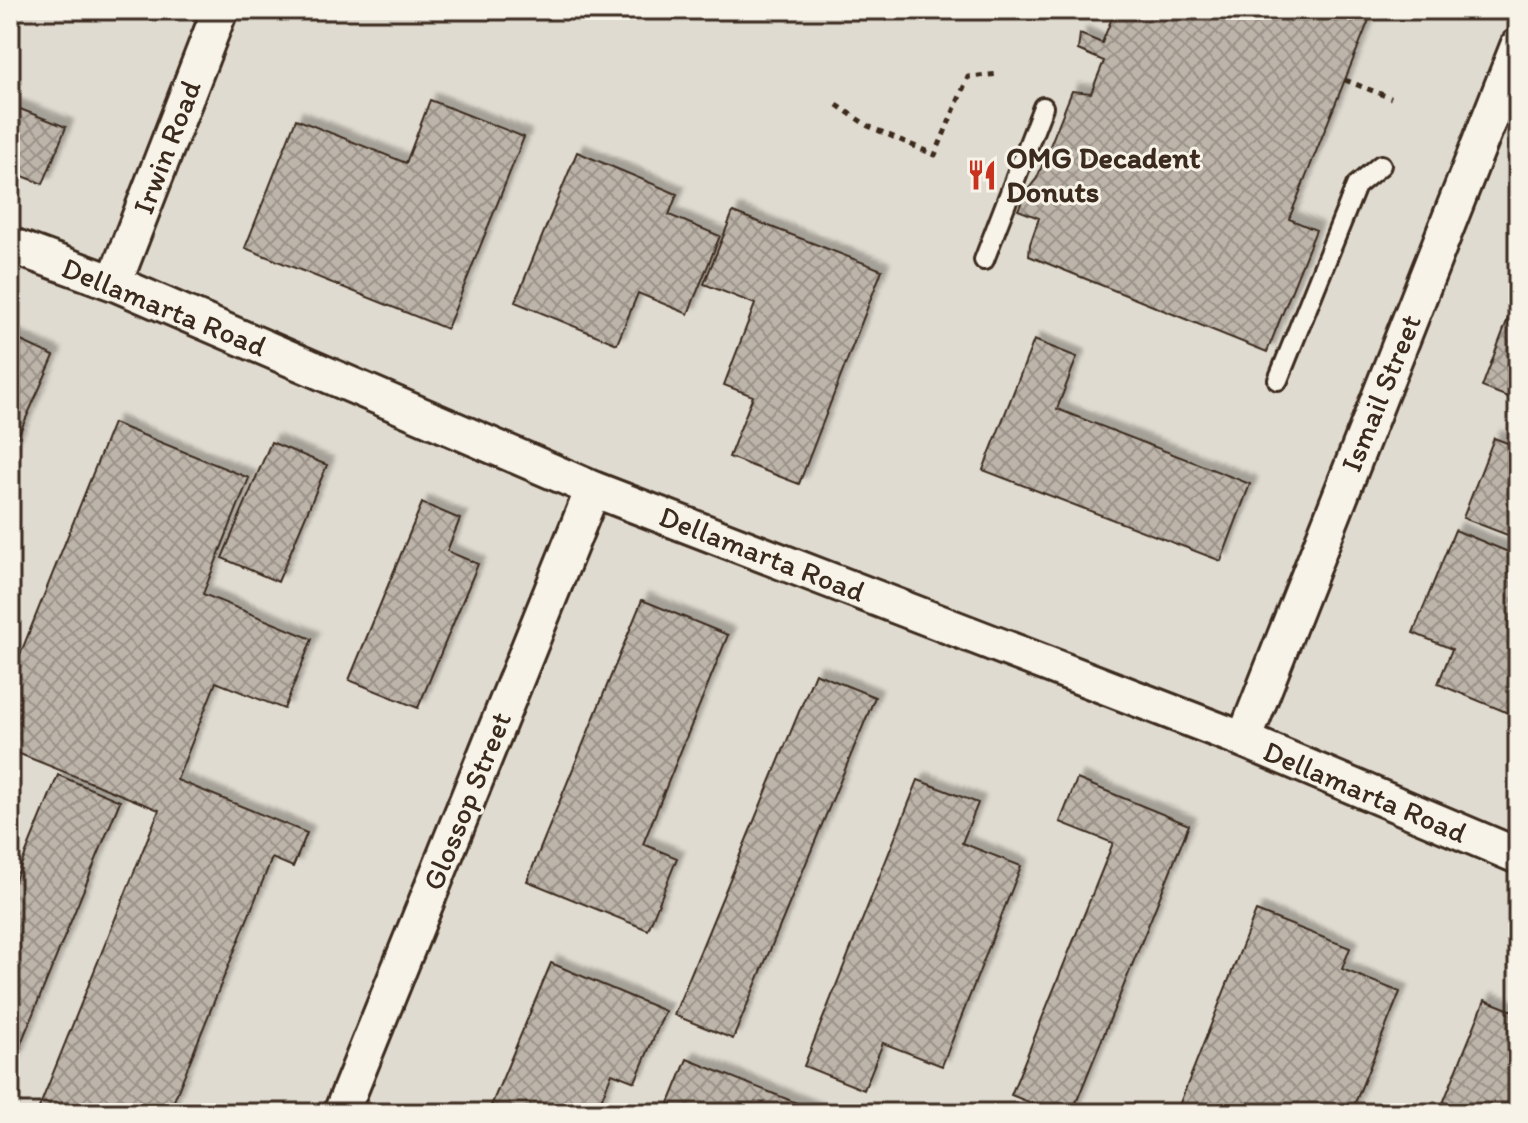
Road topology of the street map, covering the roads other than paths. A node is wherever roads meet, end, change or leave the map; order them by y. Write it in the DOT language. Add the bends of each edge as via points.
graph roads {
  1 [pos="220,10"];
  2 [pos="1518,46"];
  3 [pos="1043,107"];
  4 [pos="1381,165"];
  5 [pos="10,245"];
  6 [pos="984,260"];
  7 [pos="114,283"];
  8 [pos="1278,380"];
  9 [pos="593,489"];
  10 [pos="1244,740"];
  11 [pos="1518,856"];
  12 [pos="341,1113"];
  1 -- 7 [label="street, Irwin Road"];
  2 -- 10 [label="street, Ismail Street"];
  3 -- 6 [label="lane"];
  4 -- 8 [label="lane" via="1356,186"];
  5 -- 7 [label="street, Dellamarta Road"];
  7 -- 9 [label="street, Dellamarta Road"];
  9 -- 10 [label="street, Dellamarta Road"];
  9 -- 12 [label="street, Glossop Street"];
  10 -- 11 [label="street, Dellamarta Road"];
}
